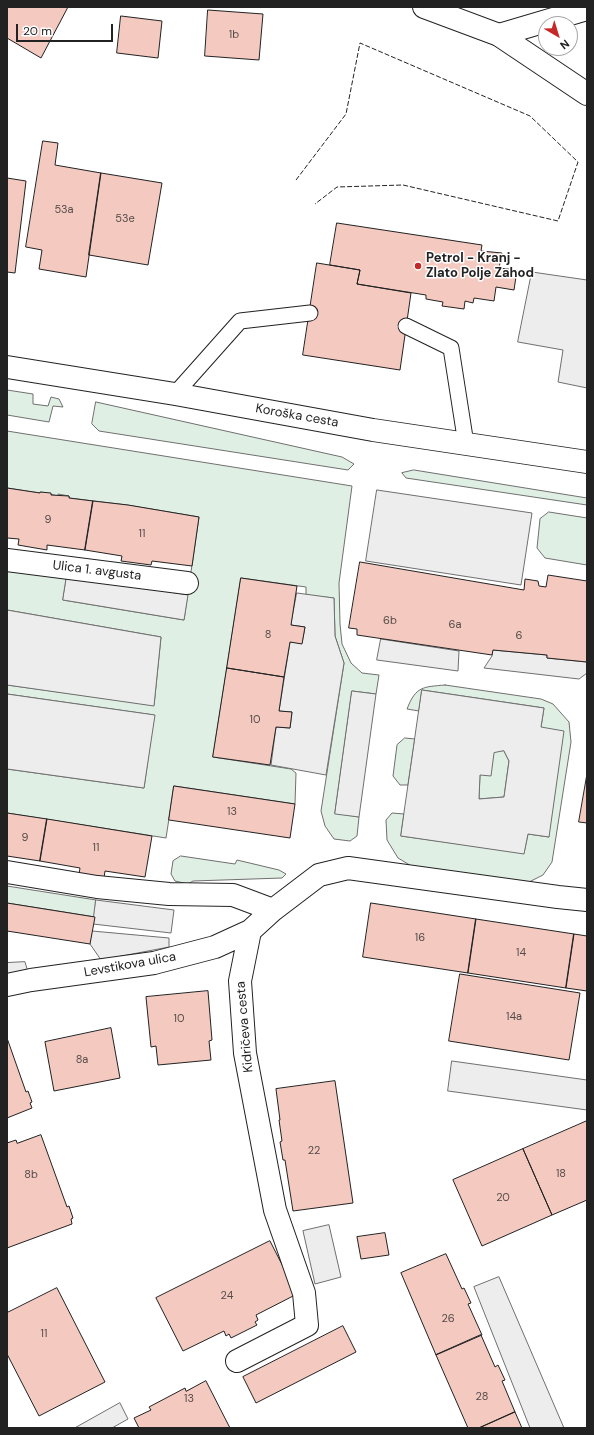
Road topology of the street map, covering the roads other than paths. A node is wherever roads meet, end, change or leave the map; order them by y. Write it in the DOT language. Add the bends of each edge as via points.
graph roads {
  1 [pos="424,7"];
  2 [pos="587,9"];
  3 [pos="499,35"];
  4 [pos="587,94"];
  5 [pos="310,313"];
  6 [pos="406,326"];
  7 [pos="7,368"];
  8 [pos="175,394"];
  9 [pos="466,444"];
  10 [pos="587,462"];
  11 [pos="7,560"];
  12 [pos="187,583"];
  13 [pos="7,872"];
  14 [pos="587,900"];
  15 [pos="273,910"];
  16 [pos="250,931"];
  17 [pos="7,985"];
  18 [pos="237,1361"];
  1 -- 3 [label="street"];
  2 -- 3 [label="street"];
  3 -- 4 [label="street"];
  5 -- 8 [label="lane" via="240,321"];
  6 -- 9 [label="lane" via="451,348"];
  7 -- 8 [label="street, Koroška cesta"];
  8 -- 9 [label="street, Koroška cesta"];
  9 -- 10 [label="street, Koroška cesta"];
  11 -- 12 [label="street, Ulica 1. avgusta"];
  13 -- 15 [label="street" via="97,887 169,894 233,895"];
  14 -- 15 [label="street" via="348,868 318,876"];
  15 -- 16 [label="street"];
  16 -- 17 [label="street, Levstikova ulica" via="215,947 154,963"];
  16 -- 18 [label="street, Kidričeva cesta" via="240,982 245,1053 275,1210 304,1293 307,1325"];
}
